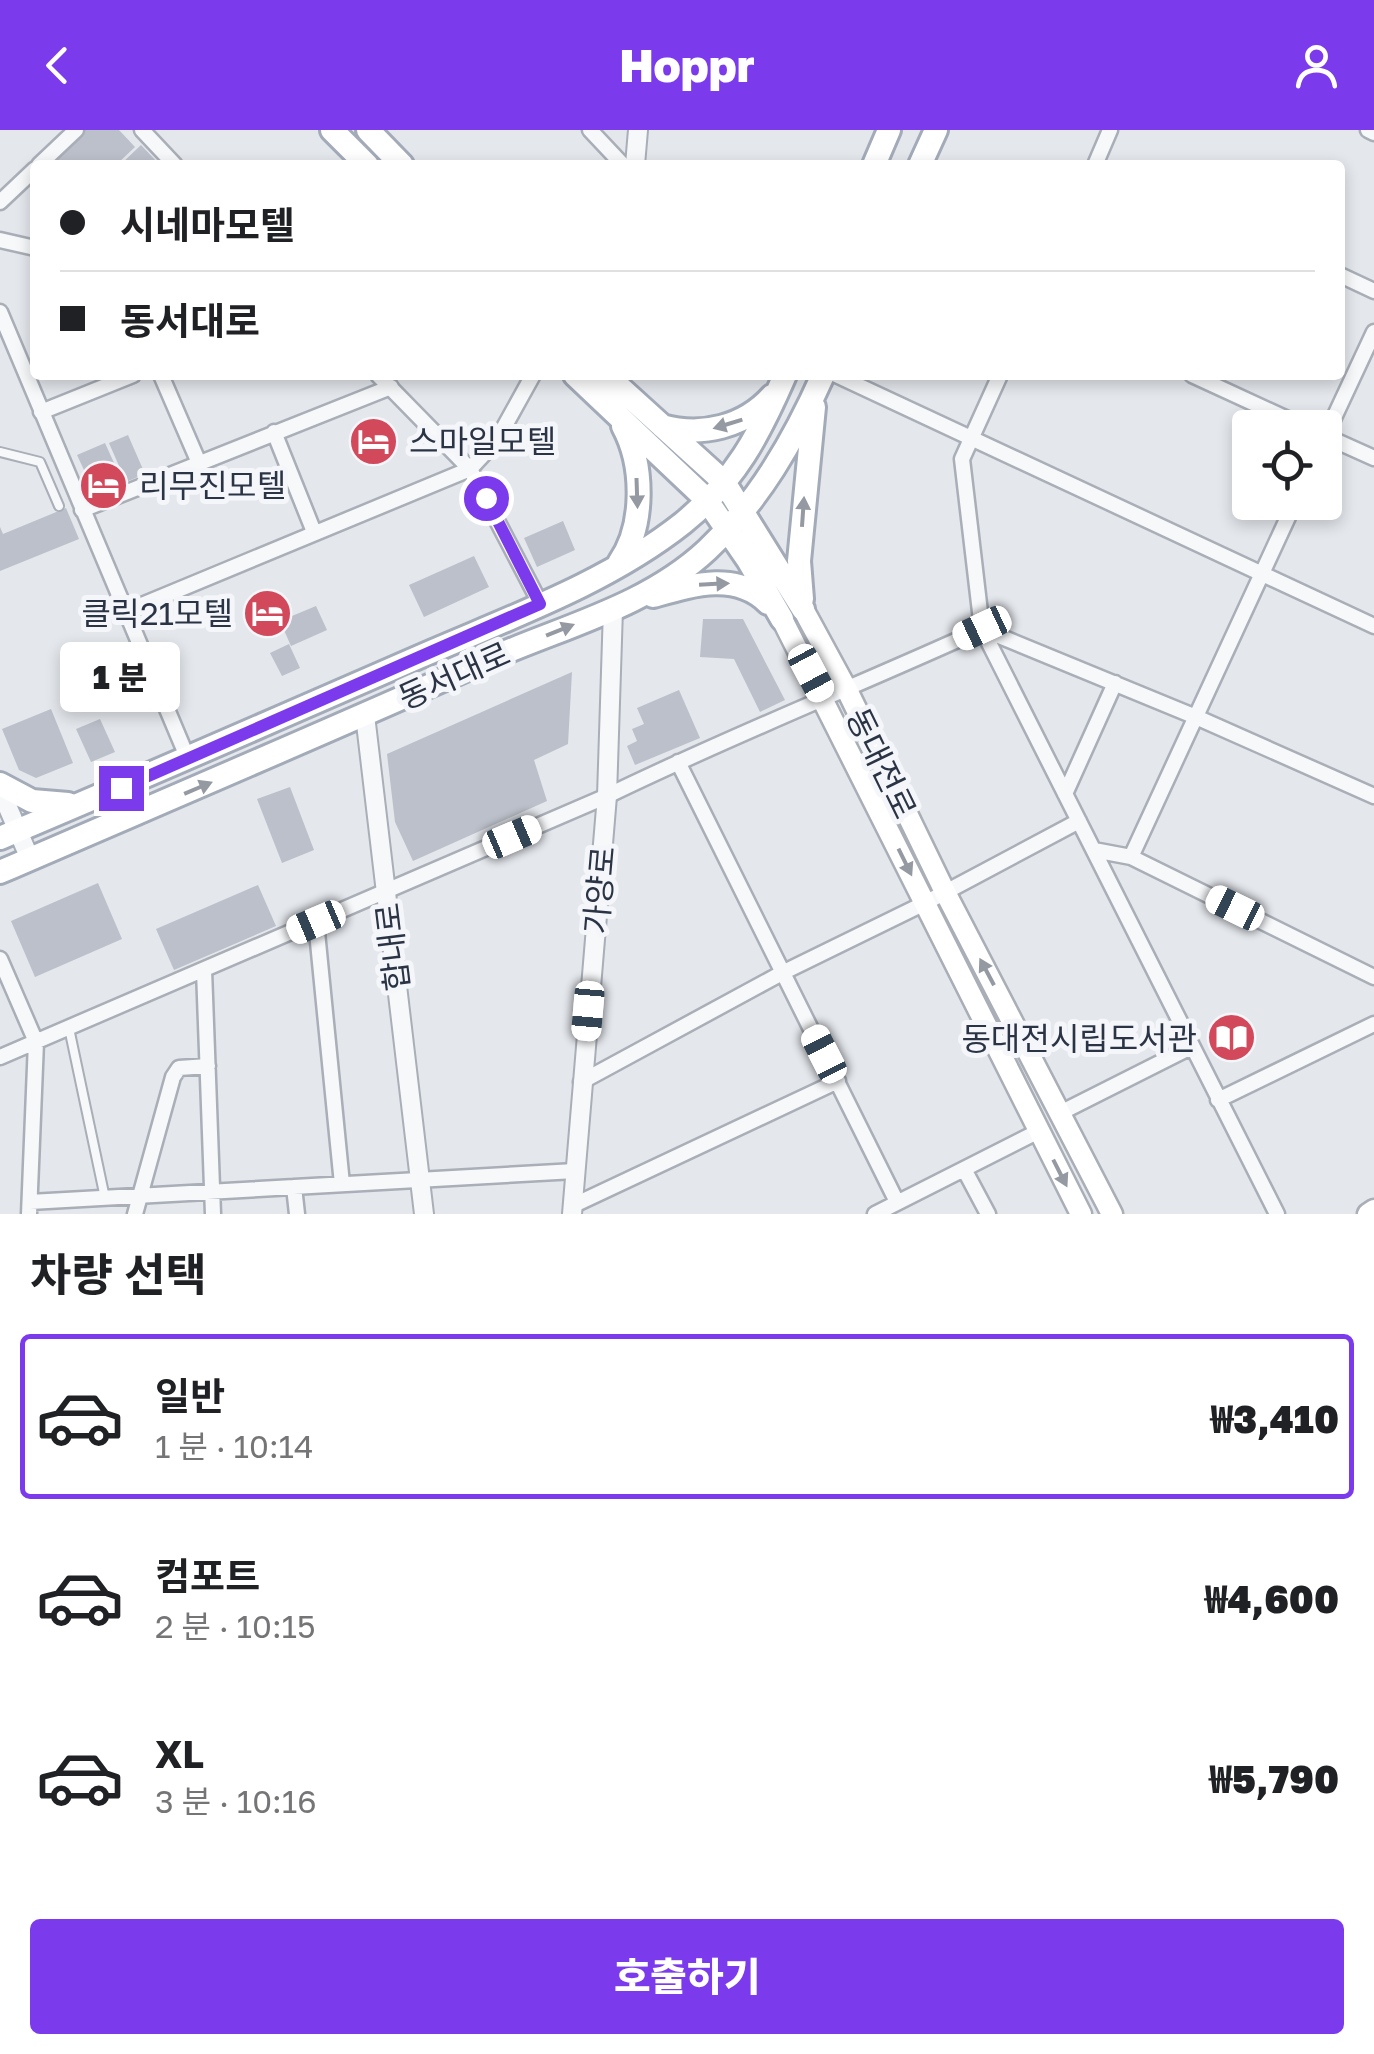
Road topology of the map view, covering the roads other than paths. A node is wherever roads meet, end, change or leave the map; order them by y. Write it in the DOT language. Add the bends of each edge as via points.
graph roads {
  1 [pos="76,130"];
  2 [pos="142,130"];
  3 [pos="332,130"];
  4 [pos="368,130"];
  5 [pos="590,130"];
  6 [pos="638,130"];
  7 [pos="889,130"];
  8 [pos="936,130"];
  9 [pos="1110,130"];
  10 [pos="44,160"];
  11 [pos="170,160"];
  12 [pos="362,160"];
  13 [pos="397,160"];
  14 [pos="618,160"];
  15 [pos="635,160"];
  16 [pos="876,160"];
  17 [pos="922,160"];
  18 [pos="1099,160"];
  19 [pos="30,174"];
  20 [pos="0,202"];
  21 [pos="0,240"];
  22 [pos="30,247"];
  23 [pos="1345,278"];
  24 [pos="1374,291"];
  25 [pos="0,312"];
  26 [pos="1374,332"];
  27 [pos="121,380"];
  28 [pos="163,380"];
  29 [pos="383,380"];
  30 [pos="530,380"];
  31 [pos="580,380"];
  32 [pos="614,380"];
  33 [pos="783,380"];
  34 [pos="825,380"];
  35 [pos="825,380"];
  36 [pos="831,380"];
  37 [pos="998,380"];
  38 [pos="1203,380"];
  39 [pos="391,388"];
  40 [pos="1268,410"];
  41 [pos="1337,410"];
  42 [pos="41,412"];
  43 [pos="616,415"];
  44 [pos="662,426"];
  45 [pos="274,432"];
  46 [pos="972,438"];
  47 [pos="1342,444"];
  48 [pos="0,452"];
  49 [pos="1374,458"];
  50 [pos="199,462"];
  51 [pos="470,469"];
  52 [pos="724,482"];
  53 [pos="706,499"];
  54 [pos="59,506"];
  55 [pos="82,510"];
  56 [pos="743,511"];
  57 [pos="1287,520"];
  58 [pos="727,529"];
  59 [pos="314,532"];
  60 [pos="614,570"];
  61 [pos="1262,574"];
  62 [pos="540,604"];
  63 [pos="624,605"];
  64 [pos="124,612"];
  65 [pos="792,614"];
  66 [pos="1374,626"];
  67 [pos="982,628"];
  68 [pos="1115,683"];
  69 [pos="847,690"];
  70 [pos="825,700"];
  71 [pos="366,715"];
  72 [pos="1196,717"];
  73 [pos="188,759"];
  74 [pos="678,762"];
  75 [pos="0,786"];
  76 [pos="1065,794"];
  77 [pos="607,796"];
  78 [pos="1374,796"];
  79 [pos="87,802"];
  80 [pos="1079,821"];
  81 [pos="9,834"];
  82 [pos="1094,850"];
  83 [pos="1131,857"];
  84 [pos="30,859"];
  85 [pos="0,872"];
  86 [pos="386,892"];
  87 [pos="945,892"];
  88 [pos="925,904"];
  89 [pos="316,922"];
  90 [pos="0,959"];
  91 [pos="204,970"];
  92 [pos="782,972"];
  93 [pos="1374,977"];
  94 [pos="1374,1024"];
  95 [pos="69,1028"];
  96 [pos="36,1042"];
  97 [pos="1190,1047"];
  98 [pos="0,1058"];
  99 [pos="208,1066"];
  100 [pos="838,1081"];
  101 [pos="582,1082"];
  102 [pos="1218,1100"];
  103 [pos="1060,1113"];
  104 [pos="1039,1131"];
  105 [pos="964,1169"];
  106 [pos="575,1170"];
  107 [pos="420,1180"];
  108 [pos="342,1184"];
  109 [pos="294,1187"];
  110 [pos="212,1192"];
  111 [pos="141,1196"];
  112 [pos="105,1198"];
  113 [pos="898,1202"];
  114 [pos="30,1208"];
  115 [pos="572,1210"];
  116 [pos="135,1214"];
  117 [pos="214,1214"];
  118 [pos="297,1214"];
  119 [pos="424,1214"];
  120 [pos="875,1214"];
  121 [pos="988,1214"];
  122 [pos="1081,1214"];
  123 [pos="1112,1214"];
  124 [pos="1277,1214"];
  1 -- 10 [label="street"];
  2 -- 11 [label="street"];
  3 -- 12 [label="main road"];
  4 -- 13 [label="main road"];
  5 -- 14 [label="street"];
  6 -- 15 [label="street"];
  7 -- 16 [label="main road"];
  8 -- 17 [label="main road"];
  9 -- 18 [label="street"];
  19 -- 20 [label="street"];
  21 -- 22 [label="street"];
  23 -- 24 [label="street"];
  25 -- 42 [label="street"];
  26 -- 41 [label="street"];
  27 -- 42 [label="street"];
  28 -- 50 [label="street"];
  29 -- 39 [label="street"];
  30 -- 51 [label="street" via="496,440"];
  31 -- 43 [label="main road, 동대전로"];
  32 -- 44 [label="main road, 동대전로"];
  33 -- 44 [label="main road, one-way" via="751,415 729,425"];
  33 -- 52 [label="main road, 동서대로" via="746,456"];
  34 -- 56 [label="main road, 동서대로" via="775,470"];
  65 -- 35 [label="main road, one-way" via="808,448"];
  36 -- 46 [label="street"];
  37 -- 46 [label="street"];
  38 -- 40 [label="street"];
  39 -- 45 [label="street"];
  39 -- 51 [label="street"];
  42 -- 55 [label="street"];
  43 -- 53 [label="main road, 동대전로"];
  43 -- 60 [label="main road, one-way" via="633,451 638,502 631,541"];
  44 -- 52 [label="main road, 동대전로"];
  45 -- 50 [label="street"];
  45 -- 59 [label="street"];
  46 -- 61 [label="street"];
  46 -- 67 [label="street" via="962,460"];
  47 -- 49 [label="street"];
  48 -- 54 [label="lane" via="40,462"];
  50 -- 55 [label="street"];
  51 -- 59 [label="street"];
  51 -- 62 [label="street"];
  52 -- 53 [label="main road, 동서대로"];
  52 -- 56 [label="main road, 동대전로"];
  53 -- 58 [label="main road, 동대전로"];
  53 -- 60 [label="main road, 동서대로"];
  55 -- 64 [label="street"];
  56 -- 58 [label="main road, 동서대로"];
  56 -- 65 [label="main road, 동대전로"];
  57 -- 61 [label="street"];
  58 -- 63 [label="main road, 동서대로" via="698,558"];
  58 -- 65 [label="main road, 동대전로"];
  59 -- 64 [label="street"];
  60 -- 62 [label="main road, 동서대로"];
  61 -- 66 [label="street"];
  61 -- 72 [label="street"];
  62 -- 73 [label="main road, 동서대로"];
  63 -- 65 [label="main road, one-way" via="708,584 738,584"];
  71 -- 63 [label="main road, 동서대로, one-way"];
  63 -- 77 [label="street, 가양로"];
  64 -- 73 [label="street"];
  65 -- 69 [label="main road, 동대전로"];
  65 -- 70 [label="main road, 동대전로"];
  67 -- 68 [label="street"];
  67 -- 69 [label="street"];
  67 -- 76 [label="street"];
  68 -- 72 [label="street"];
  68 -- 76 [label="street"];
  69 -- 70 [label="street"];
  69 -- 87 [label="main road, 동대전로"];
  70 -- 74 [label="street"];
  70 -- 88 [label="main road, 동대전로, one-way"];
  84 -- 71 [label="main road, 동서대로, one-way"];
  71 -- 86 [label="street, 합내로"];
  72 -- 78 [label="street"];
  72 -- 83 [label="street"];
  73 -- 79 [label="main road, 동서대로"];
  74 -- 77 [label="street"];
  74 -- 92 [label="street"];
  75 -- 79 [label="main road" via="48,805"];
  75 -- 81 [label="street"];
  76 -- 80 [label="street"];
  77 -- 86 [label="street"];
  77 -- 101 [label="street, 가양로"];
  79 -- 81 [label="main road, 동서대로"];
  80 -- 82 [label="street"];
  80 -- 87 [label="street"];
  81 -- 84 [label="street"];
  82 -- 83 [label="street"];
  82 -- 97 [label="street"];
  83 -- 93 [label="street"];
  84 -- 85 [label="main road, 동서대로"];
  86 -- 89 [label="street"];
  86 -- 107 [label="street, 합내로"];
  87 -- 88 [label="street"];
  103 -- 87 [label="main road, 동대전로, one-way"];
  88 -- 92 [label="street"];
  88 -- 104 [label="main road, 동대전로"];
  89 -- 91 [label="street"];
  89 -- 108 [label="street"];
  90 -- 96 [label="street"];
  91 -- 95 [label="street"];
  91 -- 99 [label="street"];
  92 -- 100 [label="street"];
  92 -- 101 [label="street"];
  94 -- 102 [label="street"];
  95 -- 96 [label="street"];
  95 -- 112 [label="lane"];
  96 -- 98 [label="street"];
  96 -- 114 [label="street"];
  97 -- 102 [label="street"];
  97 -- 103 [label="street"];
  99 -- 110 [label="street"];
  99 -- 111 [label="street" via="179,1068 172,1077"];
  100 -- 113 [label="street"];
  100 -- 115 [label="street"];
  101 -- 106 [label="street, 가양로"];
  102 -- 124 [label="street"];
  103 -- 123 [label="main road, 동대전로"];
  104 -- 105 [label="street"];
  104 -- 122 [label="main road, 동대전로, one-way"];
  105 -- 113 [label="street"];
  105 -- 121 [label="street"];
  106 -- 107 [label="street"];
  106 -- 115 [label="street, 가양로"];
  107 -- 108 [label="street"];
  107 -- 119 [label="street, 합내로"];
  108 -- 109 [label="street"];
  109 -- 110 [label="street"];
  109 -- 118 [label="street"];
  110 -- 111 [label="street"];
  110 -- 117 [label="street"];
  111 -- 112 [label="street"];
  111 -- 116 [label="street"];
  112 -- 114 [label="street"];
  113 -- 120 [label="street"];
}
